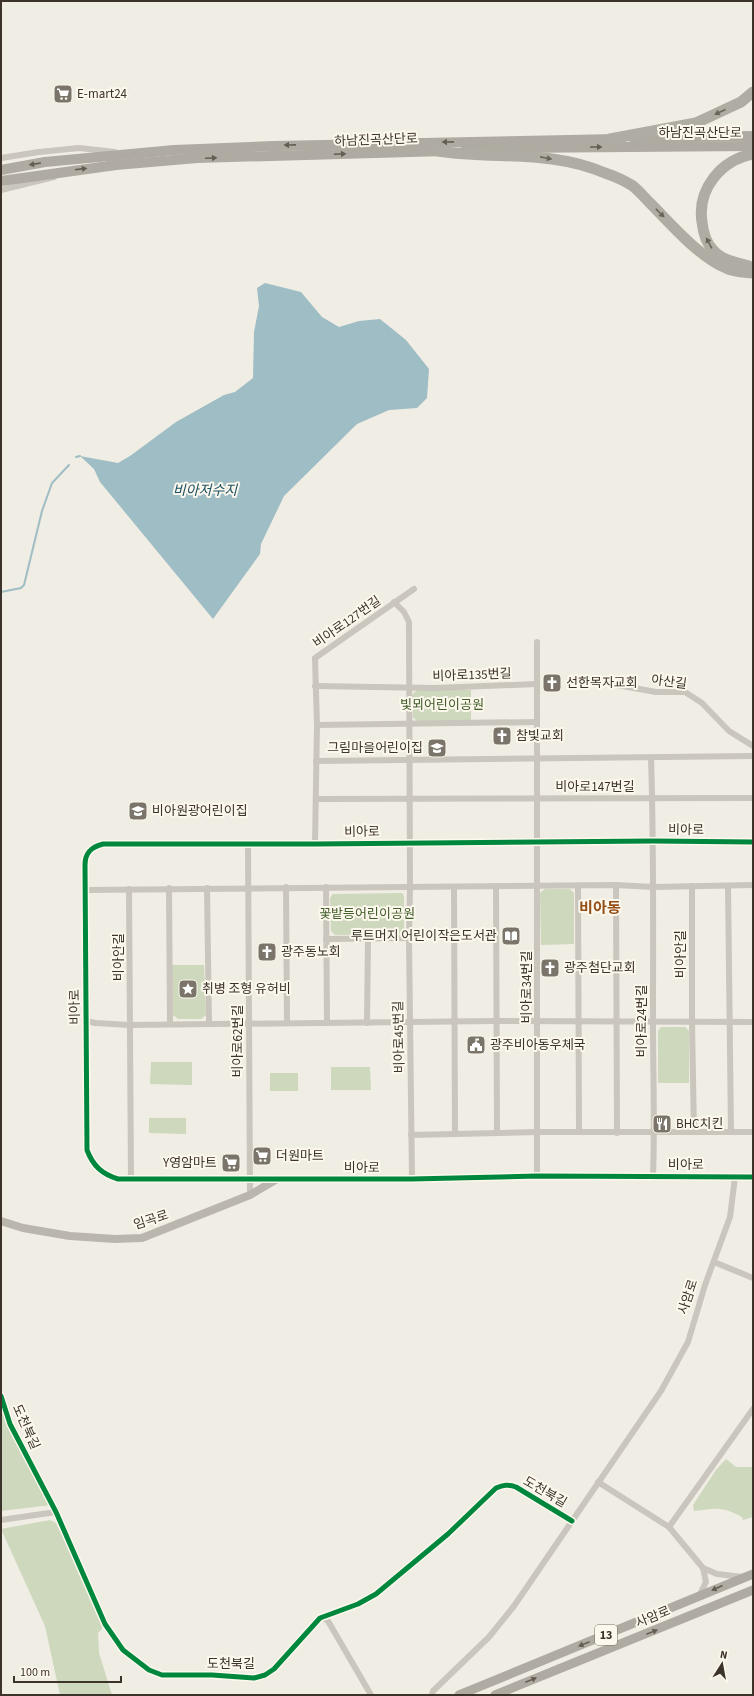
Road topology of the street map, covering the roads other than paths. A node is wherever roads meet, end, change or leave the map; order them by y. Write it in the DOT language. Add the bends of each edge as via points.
graph roads {
  1 [pos="753,92"];
  2 [pos="753,136"];
  3 [pos="610,139"];
  4 [pos="753,146"];
  5 [pos="438,151"];
  6 [pos="152,153"];
  7 [pos="753,154"];
  8 [pos="1,158"];
  9 [pos="1,170"];
  10 [pos="64,172"];
  11 [pos="1,181"];
  12 [pos="1,190"];
  13 [pos="753,267"];
  14 [pos="753,273"];
  15 [pos="414,589"];
  16 [pos="394,602"];
  17 [pos="537,642"];
  18 [pos="537,684"];
  19 [pos="611,684"];
  20 [pos="315,686"];
  21 [pos="408,687"];
  22 [pos="537,722"];
  23 [pos="409,724"];
  24 [pos="317,726"];
  25 [pos="753,746"];
  26 [pos="753,756"];
  27 [pos="651,758"];
  28 [pos="538,760"];
  29 [pos="316,761"];
  30 [pos="410,761"];
  31 [pos="410,798"];
  32 [pos="538,798"];
  33 [pos="652,798"];
  34 [pos="753,798"];
  35 [pos="316,799"];
  36 [pos="653,841"];
  37 [pos="410,842"];
  38 [pos="538,842"];
  39 [pos="753,842"];
  40 [pos="248,843"];
  41 [pos="315,844"];
  42 [pos="616,885"];
  43 [pos="753,885"];
  44 [pos="496,886"];
  45 [pos="537,886"];
  46 [pos="578,886"];
  47 [pos="692,886"];
  48 [pos="728,886"];
  49 [pos="248,887"];
  50 [pos="286,887"];
  51 [pos="326,887"];
  52 [pos="410,887"];
  53 [pos="454,887"];
  54 [pos="654,887"];
  55 [pos="169,888"];
  56 [pos="207,888"];
  57 [pos="129,889"];
  58 [pos="85,890"];
  59 [pos="409,938"];
  60 [pos="326,939"];
  61 [pos="368,939"];
  62 [pos="87,1021"];
  63 [pos="496,1021"];
  64 [pos="578,1021"];
  65 [pos="455,1022"];
  66 [pos="538,1022"];
  67 [pos="616,1022"];
  68 [pos="653,1022"];
  69 [pos="692,1022"];
  70 [pos="729,1022"];
  71 [pos="753,1022"];
  72 [pos="287,1023"];
  73 [pos="327,1023"];
  74 [pos="367,1023"];
  75 [pos="409,1023"];
  76 [pos="170,1024"];
  77 [pos="209,1024"];
  78 [pos="250,1024"];
  79 [pos="130,1025"];
  80 [pos="538,1132"];
  81 [pos="580,1132"];
  82 [pos="655,1132"];
  83 [pos="694,1132"];
  84 [pos="731,1132"];
  85 [pos="753,1132"];
  86 [pos="455,1133"];
  87 [pos="497,1133"];
  88 [pos="617,1133"];
  89 [pos="411,1135"];
  90 [pos="537,1176"];
  91 [pos="653,1176"];
  92 [pos="735,1177"];
  93 [pos="753,1177"];
  94 [pos="131,1179"];
  95 [pos="278,1179"];
  96 [pos="412,1179"];
  97 [pos="250,1180"];
  98 [pos="250,1195"];
  99 [pos="1,1222"];
  100 [pos="714,1262"];
  101 [pos="753,1278"];
  102 [pos="1,1396"];
  103 [pos="753,1410"];
  104 [pos="598,1482"];
  105 [pos="56,1512"];
  106 [pos="1,1520"];
  107 [pos="572,1520"];
  108 [pos="669,1527"];
  109 [pos="704,1568"];
  110 [pos="753,1574"];
  111 [pos="743,1577"];
  112 [pos="753,1590"];
  113 [pos="699,1596"];
  114 [pos="324,1618"];
  115 [pos="371,1695"];
  116 [pos="432,1695"];
  117 [pos="459,1695"];
  118 [pos="495,1695"];
  1 -- 3 [label="highway, one-way" via="741,102 696,123"];
  2 -- 3 [label="highway, 하남진곡산단로"];
  3 -- 6 [label="highway, 하남진곡산단로, one-way" via="274,146"];
  5 -- 4 [label="highway, 하남진곡산단로, one-way"];
  10 -- 5 [label="highway, 하남진곡산단로, one-way" via="197,158"];
  5 -- 14 [label="highway, one-way" via="463,155 538,156 583,165 605,173 633,186 707,257 727,269"];
  6 -- 8 [label="street" via="144,150 113,152 79,148"];
  6 -- 9 [label="highway, 하남진곡산단로, one-way" via="45,162"];
  13 -- 7 [label="highway, one-way" via="729,260 713,251 703,233 700,212 704,192 715,175 731,162"];
  10 -- 11 [label="highway, 하남진곡산단로"];
  10 -- 12 [label="street" via="51,179"];
  15 -- 16 [label="street, 비아로127번길"];
  16 -- 20 [label="street, 비아로127번길" via="315,658"];
  16 -- 21 [label="street" via="409,622"];
  17 -- 18 [label="street, 비아로147번길"];
  18 -- 21 [label="street, 비아로135번길"];
  18 -- 22 [label="street, 비아로147번길"];
  19 -- 25 [label="street, 아산길" via="656,692 685,692 702,703 729,732"];
  20 -- 21 [label="street"];
  20 -- 24 [label="street, 비아로127번길"];
  21 -- 23 [label="street"];
  22 -- 23 [label="street"];
  22 -- 28 [label="street, 비아로147번길"];
  23 -- 24 [label="street"];
  23 -- 30 [label="street"];
  24 -- 29 [label="street, 비아로127번길"];
  26 -- 27 [label="street"];
  27 -- 28 [label="street"];
  27 -- 33 [label="street, 비아로147번길"];
  28 -- 30 [label="street"];
  28 -- 32 [label="street, 비아로147번길"];
  29 -- 30 [label="street"];
  29 -- 35 [label="street, 비아로127번길"];
  30 -- 31 [label="street"];
  31 -- 32 [label="street"];
  31 -- 35 [label="street"];
  31 -- 37 [label="street"];
  32 -- 33 [label="street, 비아로147번길"];
  32 -- 38 [label="street, 비아로147번길"];
  33 -- 34 [label="street, 비아로147번길"];
  33 -- 36 [label="street, 비아로147번길"];
  35 -- 41 [label="street, 비아로127번길"];
  36 -- 38 [label="street, 비아로"];
  36 -- 39 [label="street, 비아로"];
  36 -- 54 [label="street, 비아로24번길"];
  37 -- 38 [label="street, 비아로"];
  37 -- 41 [label="street, 비아로"];
  37 -- 52 [label="street, 비아로45번길"];
  38 -- 45 [label="street, 비아로34번길"];
  40 -- 41 [label="street, 비아로"];
  40 -- 49 [label="street, 비아로62번길"];
  40 -- 58 [label="street, 비아로" via="97,845 85,859"];
  42 -- 46 [label="street"];
  42 -- 54 [label="street"];
  42 -- 67 [label="street"];
  43 -- 48 [label="street"];
  44 -- 45 [label="street"];
  44 -- 53 [label="street"];
  44 -- 63 [label="street"];
  45 -- 46 [label="street"];
  45 -- 66 [label="street, 비아로34번길"];
  46 -- 64 [label="street"];
  47 -- 48 [label="street"];
  47 -- 54 [label="street"];
  47 -- 69 [label="street, 비아안길"];
  48 -- 70 [label="street"];
  49 -- 50 [label="street"];
  49 -- 56 [label="street"];
  49 -- 78 [label="street, 비아로62번길"];
  50 -- 51 [label="street"];
  50 -- 72 [label="street"];
  51 -- 52 [label="street"];
  51 -- 60 [label="street"];
  52 -- 53 [label="street"];
  52 -- 59 [label="street, 비아로45번길"];
  53 -- 65 [label="street"];
  54 -- 68 [label="street, 비아로24번길"];
  55 -- 56 [label="street"];
  55 -- 57 [label="street"];
  55 -- 76 [label="street"];
  56 -- 77 [label="street"];
  57 -- 58 [label="street"];
  57 -- 79 [label="street, 비아안길"];
  58 -- 62 [label="street, 비아로"];
  59 -- 61 [label="street"];
  59 -- 75 [label="street, 비아로45번길"];
  60 -- 61 [label="street"];
  60 -- 73 [label="street"];
  61 -- 74 [label="street"];
  62 -- 79 [label="street"];
  62 -- 94 [label="street, 비아로" via="87,1150 91,1161 107,1176 118,1180"];
  63 -- 65 [label="street"];
  63 -- 66 [label="street"];
  63 -- 87 [label="street"];
  64 -- 66 [label="street"];
  64 -- 67 [label="street"];
  64 -- 81 [label="street"];
  65 -- 75 [label="street"];
  65 -- 86 [label="street"];
  66 -- 80 [label="street, 비아로34번길"];
  67 -- 68 [label="street"];
  67 -- 88 [label="street"];
  68 -- 69 [label="street"];
  68 -- 82 [label="street, 비아로24번길"];
  69 -- 70 [label="street"];
  69 -- 83 [label="street, 비아안길"];
  70 -- 71 [label="street"];
  70 -- 84 [label="street"];
  72 -- 73 [label="street"];
  72 -- 78 [label="street"];
  73 -- 74 [label="street"];
  74 -- 75 [label="street"];
  75 -- 89 [label="street, 비아로45번길"];
  76 -- 77 [label="street"];
  76 -- 79 [label="street"];
  77 -- 78 [label="street"];
  78 -- 97 [label="street, 비아로62번길"];
  79 -- 94 [label="street"];
  80 -- 81 [label="street"];
  80 -- 87 [label="street"];
  80 -- 90 [label="street, 비아로34번길"];
  81 -- 88 [label="street"];
  82 -- 83 [label="street"];
  82 -- 88 [label="street"];
  82 -- 91 [label="street, 비아로24번길"];
  83 -- 84 [label="street"];
  84 -- 85 [label="street"];
  86 -- 87 [label="street"];
  86 -- 89 [label="street"];
  89 -- 96 [label="street, 비아로45번길"];
  90 -- 91 [label="street, 비아로"];
  90 -- 96 [label="street, 비아로"];
  91 -- 92 [label="street, 비아로"];
  92 -- 93 [label="street, 비아로"];
  92 -- 100 [label="street, 사암로" via="730,1217"];
  94 -- 97 [label="street, 비아로"];
  95 -- 96 [label="street, 비아로"];
  95 -- 97 [label="street, 비아로"];
  95 -- 98 [label="main road, 임곡로"];
  97 -- 98 [label="street, 비아로62번길"];
  98 -- 99 [label="main road, 임곡로" via="142,1238 70,1236"];
  100 -- 101 [label="street"];
  100 -- 104 [label="street, 사암로" via="688,1342 676,1366"];
  102 -- 105 [label="street, 도천북길" via="16,1436"];
  103 -- 108 [label="street"];
  104 -- 107 [label="street, 사암로"];
  104 -- 108 [label="street, 사암로"];
  105 -- 106 [label="street"];
  105 -- 114 [label="street, 도천북길" via="105,1624 123,1650 149,1670 162,1675 254,1678 274,1669 320,1618"];
  107 -- 114 [label="street, 도천북길" via="516,1487 501,1486 376,1594"];
  107 -- 116 [label="street, 사암로" via="514,1606 489,1637 433,1691"];
  108 -- 109 [label="street, 사암로"];
  109 -- 111 [label="street, 사암로" via="717,1574"];
  109 -- 113 [label="street" via="706,1582"];
  110 -- 111 [label="main road, 사암로 / 13"];
  111 -- 113 [label="main road, 사암로 / 13, one-way"];
  118 -- 112 [label="main road, 사암로 / 13, one-way"];
  113 -- 117 [label="main road, 사암로 / 13, one-way"];
  114 -- 115 [label="street"];
}
